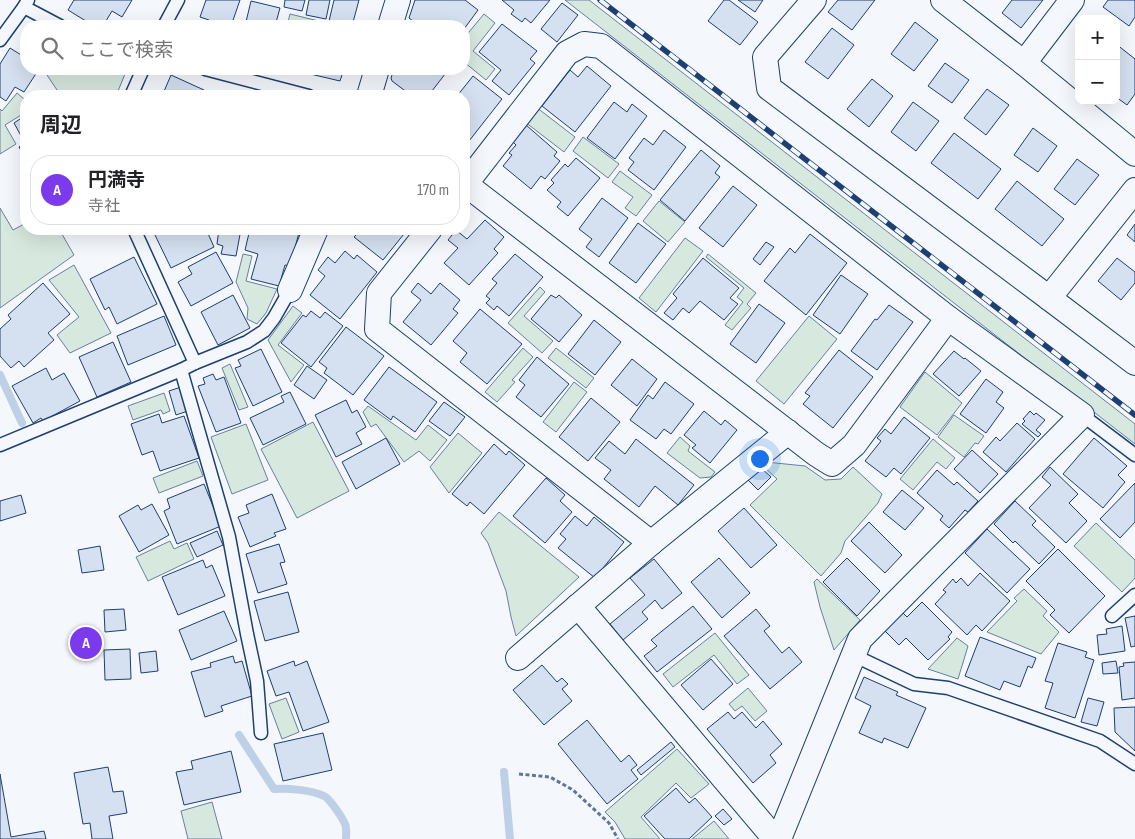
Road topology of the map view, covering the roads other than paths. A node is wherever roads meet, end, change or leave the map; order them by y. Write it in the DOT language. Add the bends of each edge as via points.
graph roads {
  1 [pos="178,0"];
  2 [pos="398,0"];
  3 [pos="814,0"];
  4 [pos="943,0"];
  5 [pos="1072,0"];
  6 [pos="26,3"];
  7 [pos="51,20"];
  8 [pos="167,20"];
  9 [pos="392,20"];
  10 [pos="0,40"];
  11 [pos="1024,63"];
  12 [pos="140,75"];
  13 [pos="229,75"];
  14 [pos="375,75"];
  15 [pos="134,90"];
  16 [pos="286,90"];
  17 [pos="371,90"];
  18 [pos="1135,154"];
  19 [pos="470,176"];
  20 [pos="470,189"];
  21 [pos="1135,190"];
  22 [pos="137,235"];
  23 [pos="313,235"];
  24 [pos="425,235"];
  25 [pos="290,290"];
  26 [pos="1049,298"];
  27 [pos="948,318"];
  28 [pos="195,363"];
  29 [pos="1135,364"];
  30 [pos="182,370"];
  31 [pos="1082,415"];
  32 [pos="788,432"];
  33 [pos="0,445"];
  34 [pos="1135,455"];
  35 [pos="651,543"];
  36 [pos="1135,595"];
  37 [pos="578,606"];
  38 [pos="1112,616"];
  39 [pos="853,655"];
  40 [pos="518,658"];
  41 [pos="261,733"];
  42 [pos="1135,764"];
  43 [pos="775,839"];
  44 [pos="780,839"];
  1 -- 8 [label="lane"];
  2 -- 9 [label="street"];
  3 -- 26 [label="street" via="765,57 769,88"];
  4 -- 11 [label="street"];
  5 -- 11 [label="street"];
  6 -- 7 [label="lane"];
  6 -- 10 [label="lane"];
  11 -- 18 [label="street"];
  12 -- 15 [label="lane"];
  13 -- 16 [label="lane"];
  14 -- 17 [label="street"];
  19 -- 27 [label="street" via="567,53 584,44 601,46"];
  20 -- 32 [label="street"];
  21 -- 26 [label="street"];
  22 -- 28 [label="lane"];
  23 -- 25 [label="street"];
  24 -- 35 [label="street" via="379,293 377,329"];
  25 -- 28 [label="lane" via="264,331 247,342"];
  26 -- 29 [label="street"];
  27 -- 31 [label="street"];
  27 -- 32 [label="street" via="854,445 832,464"];
  28 -- 30 [label="lane"];
  30 -- 33 [label="lane"];
  30 -- 41 [label="lane" via="229,537 258,681"];
  31 -- 34 [label="lane"];
  31 -- 39 [label="street" via="860,639"];
  32 -- 35 [label="street"];
  35 -- 37 [label="street"];
  36 -- 38 [label="lane"];
  37 -- 40 [label="street"];
  37 -- 43 [label="street"];
  39 -- 42 [label="lane" via="914,684 948,688 1100,741"];
  39 -- 44 [label="street"];
}
